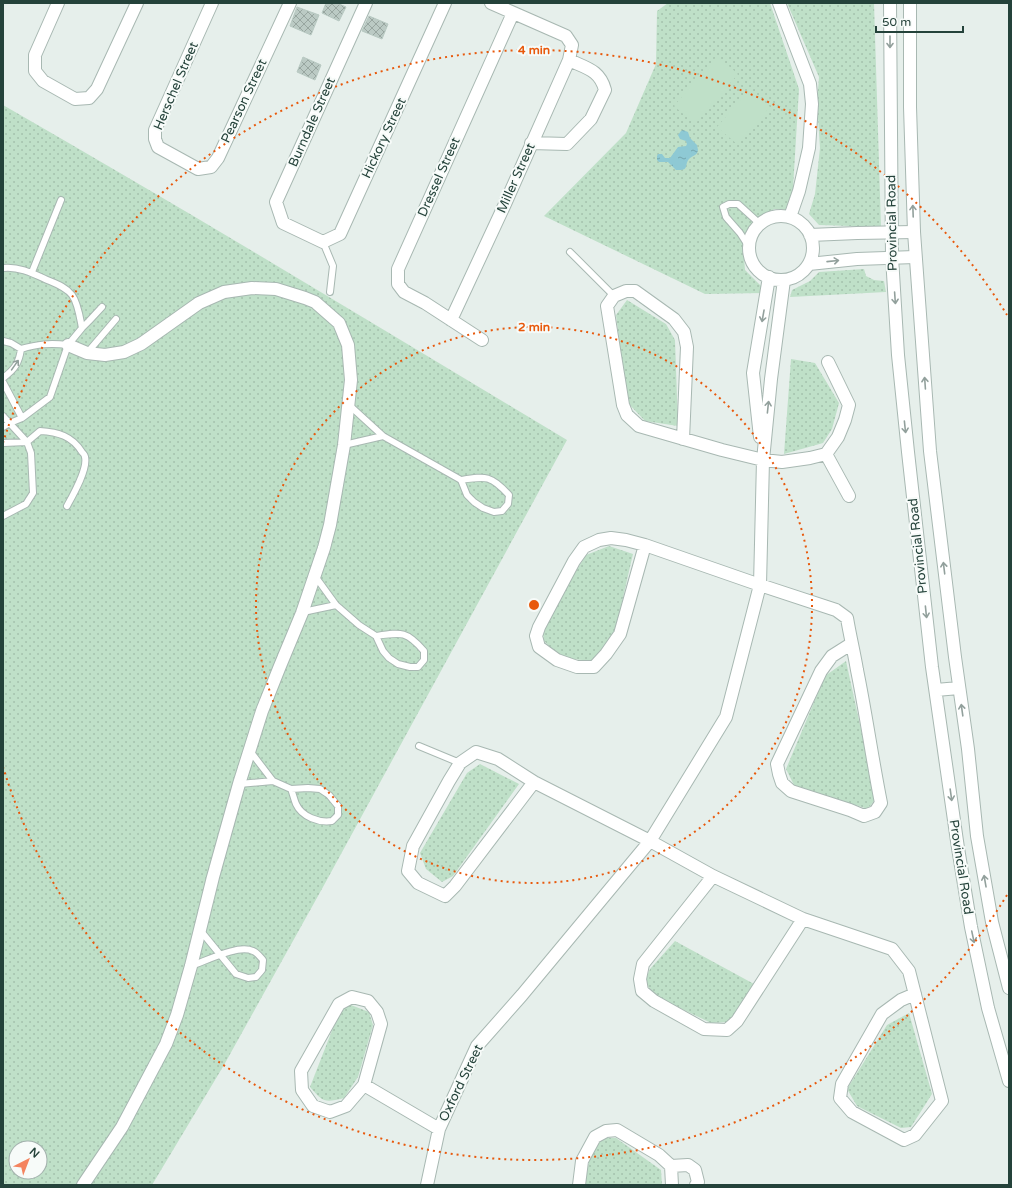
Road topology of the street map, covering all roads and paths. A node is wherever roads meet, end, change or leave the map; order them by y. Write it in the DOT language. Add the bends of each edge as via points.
graph roads {
  1 [pos="58,3"];
  2 [pos="137,3"];
  3 [pos="212,3"];
  4 [pos="290,3"];
  5 [pos="366,3"];
  6 [pos="445,3"];
  7 [pos="491,3"];
  8 [pos="779,3"];
  9 [pos="890,3"];
  10 [pos="910,3"];
  11 [pos="513,12"];
  12 [pos="566,36"];
  13 [pos="569,60"];
  14 [pos="531,143"];
  15 [pos="179,159"];
  16 [pos="61,200"];
  17 [pos="790,217"];
  18 [pos="760,224"];
  19 [pos="891,232"];
  20 [pos="914,232"];
  21 [pos="810,236"];
  22 [pos="323,242"];
  23 [pos="749,247"];
  24 [pos="570,252"];
  25 [pos="892,257"];
  26 [pos="915,257"];
  27 [pos="809,264"];
  28 [pos="3,268"];
  29 [pos="32,272"];
  30 [pos="769,278"];
  31 [pos="784,280"];
  32 [pos="330,292"];
  33 [pos="614,296"];
  34 [pos="102,307"];
  35 [pos="116,319"];
  36 [pos="451,320"];
  37 [pos="82,328"];
  38 [pos="482,340"];
  39 [pos="3,341"];
  40 [pos="68,345"];
  41 [pos="21,349"];
  42 [pos="87,353"];
  43 [pos="828,362"];
  44 [pos="3,378"];
  45 [pos="3,382"];
  46 [pos="348,404"];
  47 [pos="3,416"];
  48 [pos="22,418"];
  49 [pos="10,423"];
  50 [pos="3,427"];
  51 [pos="383,436"];
  52 [pos="683,439"];
  53 [pos="27,442"];
  54 [pos="3,443"];
  55 [pos="344,445"];
  56 [pos="826,454"];
  57 [pos="763,460"];
  58 [pos="461,480"];
  59 [pos="849,496"];
  60 [pos="67,506"];
  61 [pos="3,516"];
  62 [pos="645,545"];
  63 [pos="315,576"];
  64 [pos="760,585"];
  65 [pos="336,605"];
  66 [pos="302,613"];
  67 [pos="376,636"];
  68 [pos="851,644"];
  69 [pos="959,688"];
  70 [pos="936,690"];
  71 [pos="419,746"];
  72 [pos="250,751"];
  73 [pos="460,763"];
  74 [pos="273,781"];
  75 [pos="534,782"];
  76 [pos="239,784"];
  77 [pos="291,789"];
  78 [pos="650,841"];
  79 [pos="713,876"];
  80 [pos="803,918"];
  81 [pos="200,930"];
  82 [pos="220,955"];
  83 [pos="191,966"];
  84 [pos="1009,988"];
  85 [pos="915,994"];
  86 [pos="1009,1081"];
  87 [pos="364,1085"];
  88 [pos="439,1129"];
  89 [pos="672,1166"];
  90 [pos="83,1185"];
  91 [pos="427,1185"];
  92 [pos="579,1185"];
  93 [pos="672,1185"];
  94 [pos="696,1185"];
  1 -- 2 [label="street" via="35,55 35,71 43,81 75,99 89,98 97,89"];
  3 -- 15 [label="street, Herschel Street" via="155,130 158,148"];
  4 -- 15 [label="street, Pearson Street" via="218,158 211,167 198,168"];
  5 -- 22 [label="street, Burndale Street" via="276,202 283,223"];
  6 -- 22 [label="street, Hickory Street" via="340,234"];
  7 -- 11 [label="street"];
  7 -- 12 [label="street"];
  8 -- 17 [label="street" via="810,84 812,104 809,148"];
  9 -- 19 [label="street, Provincial Road, one-way"];
  20 -- 10 [label="street, Provincial Road, one-way"];
  11 -- 12 [label="street"];
  11 -- 36 [label="street, Dressel Street" via="398,269 398,284 404,292"];
  12 -- 13 [label="street, Miller Street" via="572,45"];
  13 -- 14 [label="street, Miller Street"];
  13 -- 14 [label="street" via="595,72 603,81 605,90 591,119 567,144"];
  14 -- 36 [label="street, Miller Street"];
  16 -- 29 [label="lane"];
  17 -- 18 [label="street" via="769,218"];
  17 -- 21 [label="street" via="799,221"];
  18 -- 23 [label="street" via="754,230"];
  18 -- 23 [label="lane" via="738,204 722,207 726,217"];
  19 -- 20 [label="street"];
  19 -- 21 [label="street"];
  19 -- 25 [label="street, Provincial Road"];
  20 -- 26 [label="street, Provincial Road"];
  21 -- 27 [label="street" via="813,245"];
  22 -- 32 [label="lane" via="333,266"];
  23 -- 30 [label="street" via="754,265"];
  24 -- 33 [label="lane"];
  25 -- 26 [label="street"];
  27 -- 25 [label="street, one-way"];
  25 -- 70 [label="street, Provincial Road, one-way" via="907,444"];
  69 -- 26 [label="street, Provincial Road, one-way" via="930,451"];
  27 -- 31 [label="street" via="803,272"];
  28 -- 29 [label="lane"];
  29 -- 37 [label="lane" via="62,286 72,295 80,314"];
  30 -- 31 [label="street"];
  30 -- 57 [label="street, one-way" via="753,373"];
  57 -- 31 [label="street, one-way"];
  33 -- 52 [label="street" via="607,306 622,405 627,415 639,426"];
  33 -- 52 [label="street" via="626,291 635,291 674,319 684,332 687,347"];
  34 -- 37 [label="lane"];
  35 -- 42 [label="lane"];
  36 -- 38 [label="street, Dressel Street"];
  37 -- 40 [label="lane"];
  39 -- 41 [label="lane"];
  40 -- 41 [label="lane" via="35,345"];
  40 -- 42 [label="street"];
  40 -- 48 [label="lane" via="50,397"];
  44 -- 41 [label="lane, one-way" via="19,360"];
  42 -- 46 [label="street" via="105,355 130,350 199,303 224,292 252,288 276,290 315,302 339,323 348,345 351,380"];
  43 -- 56 [label="street" via="849,405 838,437"];
  45 -- 48 [label="lane"];
  46 -- 51 [label="lane"];
  46 -- 55 [label="street"];
  47 -- 49 [label="lane"];
  48 -- 49 [label="lane"];
  49 -- 50 [label="lane"];
  49 -- 53 [label="lane"];
  51 -- 55 [label="lane"];
  51 -- 58 [label="lane"];
  52 -- 57 [label="street"];
  53 -- 54 [label="lane"];
  53 -- 60 [label="lane" via="40,431 48,431 67,437 79,446 86,457 82,478"];
  53 -- 61 [label="lane" via="31,453 33,493 26,504"];
  55 -- 63 [label="street" via="330,525"];
  56 -- 57 [label="street" via="782,462"];
  56 -- 59 [label="street"];
  57 -- 64 [label="street, Oxford Street"];
  58 -- 58 [label="lane" via="491,478 509,495 508,504 502,511 494,512 482,508 467,495"];
  62 -- 62 [label="street" via="611,538 599,540 584,548 574,561 539,627 536,636 540,647 557,660 577,667 594,667 620,634"];
  62 -- 64 [label="street"];
  63 -- 65 [label="lane"];
  63 -- 66 [label="street"];
  64 -- 68 [label="street" via="836,610 847,618"];
  64 -- 78 [label="street, Oxford Street" via="726,718"];
  65 -- 66 [label="lane"];
  65 -- 67 [label="lane"];
  66 -- 72 [label="street" via="262,711"];
  67 -- 67 [label="lane" via="406,634 424,651 424,660 418,667 410,668 398,664 382,651"];
  68 -- 68 [label="street" via="832,656 821,671 778,764 778,774 791,791 864,816 874,812 881,802"];
  69 -- 70 [label="street"];
  84 -- 69 [label="street, Provincial Road, one-way" via="992,922 977,836"];
  70 -- 86 [label="street, Provincial Road, one-way" via="971,927 988,1008"];
  71 -- 73 [label="lane"];
  72 -- 74 [label="lane"];
  72 -- 76 [label="street"];
  73 -- 75 [label="street" via="476,752 498,759"];
  73 -- 75 [label="street" via="413,846 408,871 418,883 445,896"];
  74 -- 76 [label="lane"];
  74 -- 77 [label="lane"];
  75 -- 78 [label="street"];
  76 -- 81 [label="street"];
  77 -- 77 [label="lane" via="320,789 338,806 338,815 332,822 312,819 296,806"];
  78 -- 79 [label="street"];
  78 -- 88 [label="street, Oxford Street" via="477,1046"];
  79 -- 80 [label="street"];
  79 -- 80 [label="street" via="643,964 640,979 642,991 654,1001 704,1029 727,1030 737,1021"];
  80 -- 85 [label="street" via="892,949 909,971"];
  81 -- 82 [label="lane"];
  81 -- 83 [label="street"];
  82 -- 82 [label="lane" via="241,949 254,951 263,960 262,970 256,977 248,978 236,974"];
  82 -- 83 [label="lane"];
  83 -- 90 [label="street" via="166,1044 122,1127"];
  85 -- 85 [label="street" via="942,1101 915,1135 904,1140 852,1112 840,1098 842,1084 882,1014 901,1000"];
  87 -- 87 [label="street" via="381,1024 377,1012 368,1001 352,997 338,1004 302,1070 302,1090 313,1106 330,1112 346,1106"];
  87 -- 88 [label="street"];
  88 -- 91 [label="street, Oxford Street"];
  89 -- 92 [label="street" via="617,1130 606,1131 595,1136 582,1161"];
  89 -- 93 [label="street"];
  89 -- 94 [label="street" via="688,1165 695,1170 698,1182"];
}
